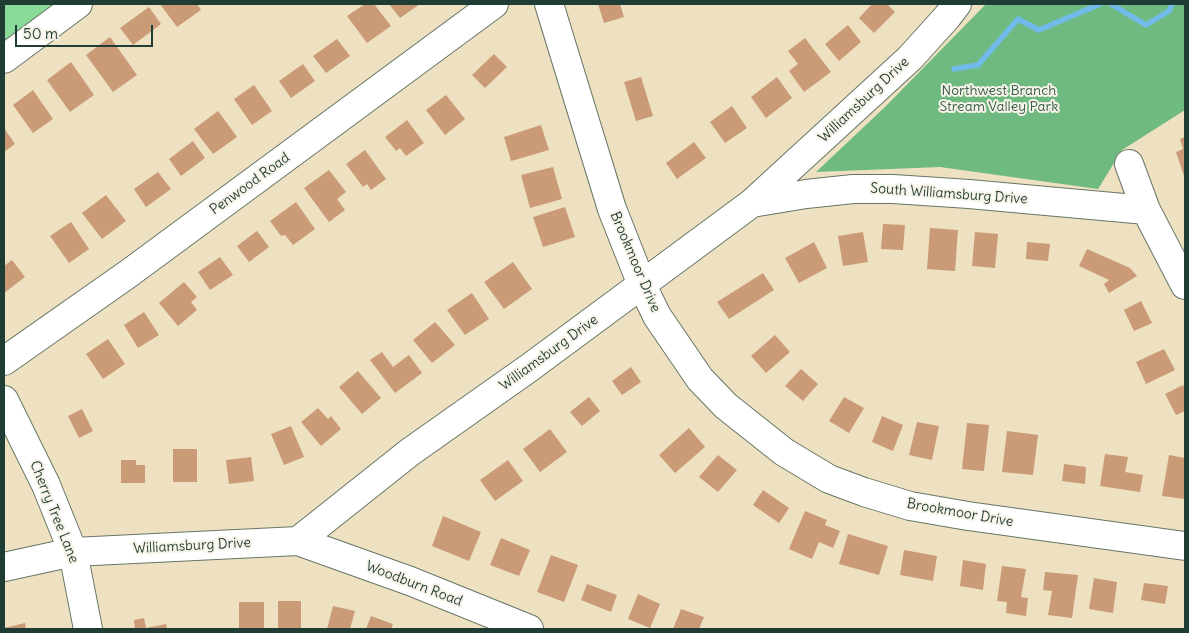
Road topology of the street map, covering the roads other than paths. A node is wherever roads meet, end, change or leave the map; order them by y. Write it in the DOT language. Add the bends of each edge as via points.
graph roads {
  1 [pos="78,4"];
  2 [pos="494,4"];
  3 [pos="549,4"];
  4 [pos="958,4"];
  5 [pos="4,59"];
  6 [pos="1129,164"];
  7 [pos="752,204"];
  8 [pos="1146,210"];
  9 [pos="642,285"];
  10 [pos="1185,286"];
  11 [pos="4,361"];
  12 [pos="4,400"];
  13 [pos="298,541"];
  14 [pos="1185,546"];
  15 [pos="4,548"];
  16 [pos="73,552"];
  17 [pos="4,566"];
  18 [pos="88,629"];
  19 [pos="529,629"];
  1 -- 5 [label="street"];
  2 -- 11 [label="street, Penwood Road" via="128,274"];
  3 -- 9 [label="street, Brookmoor Drive" via="612,209"];
  4 -- 7 [label="street, Williamsburg Drive" via="910,58"];
  6 -- 8 [label="street"];
  7 -- 8 [label="street, South Williamsburg Drive" via="853,188 893,188"];
  7 -- 9 [label="street, Williamsburg Drive"];
  8 -- 10 [label="street"];
  9 -- 13 [label="street, Williamsburg Drive" via="410,452"];
  9 -- 14 [label="street, Brookmoor Drive" via="657,316 700,379 726,406 784,452 829,479 910,506"];
  12 -- 16 [label="street, Cherry Tree Lane" via="46,485"];
  13 -- 16 [label="street, Williamsburg Drive"];
  13 -- 19 [label="street, Woodburn Road"];
  15 -- 16 [label="street, Williamsburg Drive" via="39,543"];
  16 -- 17 [label="street, Williamsburg Drive"];
  16 -- 18 [label="street, Cherry Tree Lane"];
}
